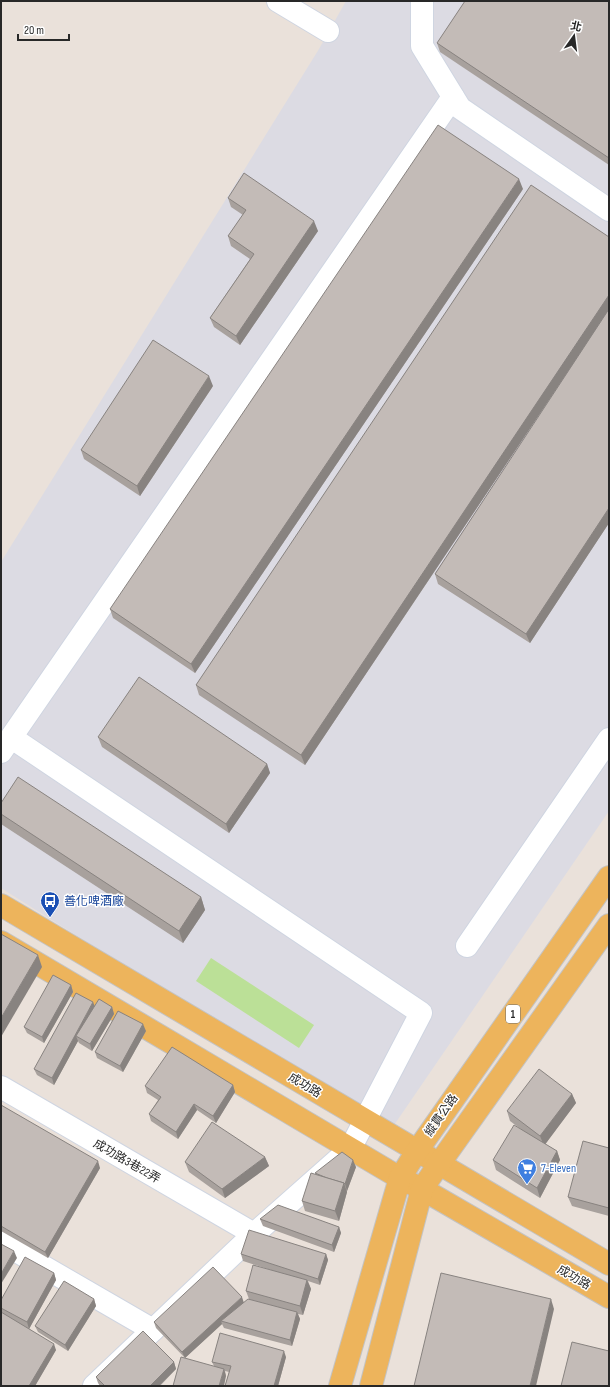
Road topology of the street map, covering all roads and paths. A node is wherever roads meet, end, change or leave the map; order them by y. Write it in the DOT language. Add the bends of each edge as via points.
graph roads {
  1 [pos="278,1"];
  2 [pos="422,1"];
  3 [pos="328,31"];
  4 [pos="453,97"];
  5 [pos="609,210"];
  6 [pos="6,745"];
  7 [pos="607,748"];
  8 [pos="609,877"];
  9 [pos="1,905"];
  10 [pos="609,925"];
  11 [pos="1,942"];
  12 [pos="467,946"];
  13 [pos="1,1087"];
  14 [pos="365,1120"];
  15 [pos="350,1148"];
  16 [pos="417,1151"];
  17 [pos="439,1164"];
  18 [pos="400,1178"];
  19 [pos="422,1190"];
  20 [pos="254,1234"];
  21 [pos="1,1242"];
  22 [pos="609,1264"];
  23 [pos="609,1297"];
  24 [pos="153,1330"];
  25 [pos="94,1386"];
  26 [pos="340,1386"];
  27 [pos="371,1386"];
  1 -- 3 [label="street"];
  2 -- 4 [label="street" via="422,46"];
  4 -- 5 [label="street" via="460,108"];
  4 -- 6 [label="street"];
  6 -- 14 [label="street" via="421,1013"];
  7 -- 12 [label="street"];
  8 -- 16 [label="main road, 縱貫公路 / 1"];
  9 -- 14 [label="main road, 成功路"];
  10 -- 17 [label="main road, 1"];
  11 -- 15 [label="main road, 成功路"];
  13 -- 20 [label="street, 成功路3巷22弄"];
  14 -- 15 [label="street"];
  14 -- 16 [label="main road, 成功路"];
  15 -- 18 [label="main road, 成功路"];
  15 -- 20 [label="street"];
  16 -- 17 [label="main road, 成功路"];
  16 -- 18 [label="main road, 縱貫公路 / 1"];
  17 -- 19 [label="main road, 1"];
  17 -- 22 [label="main road, 成功路"];
  18 -- 19 [label="main road, 成功路"];
  18 -- 26 [label="main road, 縱貫公路 / 1"];
  19 -- 23 [label="main road, 成功路"];
  19 -- 27 [label="main road, 1"];
  20 -- 24 [label="street"];
  21 -- 24 [label="street"];
  24 -- 25 [label="street"];
}
